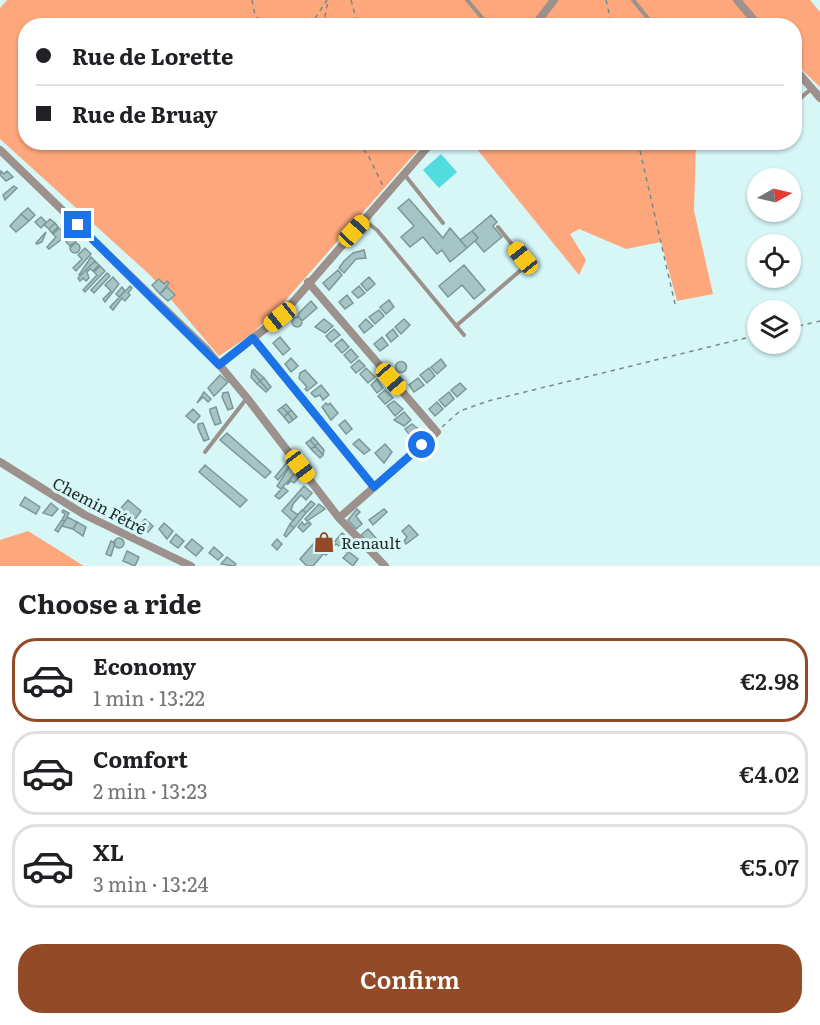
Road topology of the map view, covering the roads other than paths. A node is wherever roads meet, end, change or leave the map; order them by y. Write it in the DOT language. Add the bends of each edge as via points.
graph roads {
  1 [pos="467,0"];
  2 [pos="554,0"];
  3 [pos="633,0"];
  4 [pos="737,0"];
  5 [pos="482,18"];
  6 [pos="540,18"];
  7 [pos="648,18"];
  8 [pos="752,18"];
  9 [pos="802,77"];
  10 [pos="812,88"];
  11 [pos="802,97"];
  12 [pos="820,98"];
  13 [pos="0,150"];
  14 [pos="425,150"];
  15 [pos="405,174"];
  16 [pos="364,220"];
  17 [pos="443,223"];
  18 [pos="498,227"];
  19 [pos="308,282"];
  20 [pos="456,326"];
  21 [pos="464,335"];
  22 [pos="253,338"];
  23 [pos="219,365"];
  24 [pos="247,398"];
  25 [pos="205,452"];
  26 [pos="0,462"];
  27 [pos="374,487"];
  28 [pos="339,518"];
  29 [pos="191,566"];
  30 [pos="385,566"];
  1 -- 5 [label="lane"];
  2 -- 6 [label="street"];
  3 -- 7 [label="lane"];
  4 -- 8 [label="street"];
  9 -- 10 [label="street"];
  10 -- 11 [label="lane"];
  10 -- 12 [label="street"];
  13 -- 23 [label="street"];
  14 -- 15 [label="street"];
  15 -- 16 [label="street"];
  15 -- 17 [label="lane"];
  16 -- 19 [label="street"];
  16 -- 20 [label="lane" via="377,230"];
  18 -- 20 [label="lane" via="523,258 521,270"];
  19 -- 22 [label="street" via="280,317"];
  19 -- 27 [label="street" via="437,432"];
  20 -- 21 [label="lane"];
  22 -- 23 [label="street"];
  22 -- 27 [label="street"];
  23 -- 24 [label="street"];
  24 -- 25 [label="lane"];
  24 -- 28 [label="street"];
  26 -- 29 [label="street, Chemin Fétré" via="85,515"];
  27 -- 28 [label="street"];
  28 -- 30 [label="street"];
}
